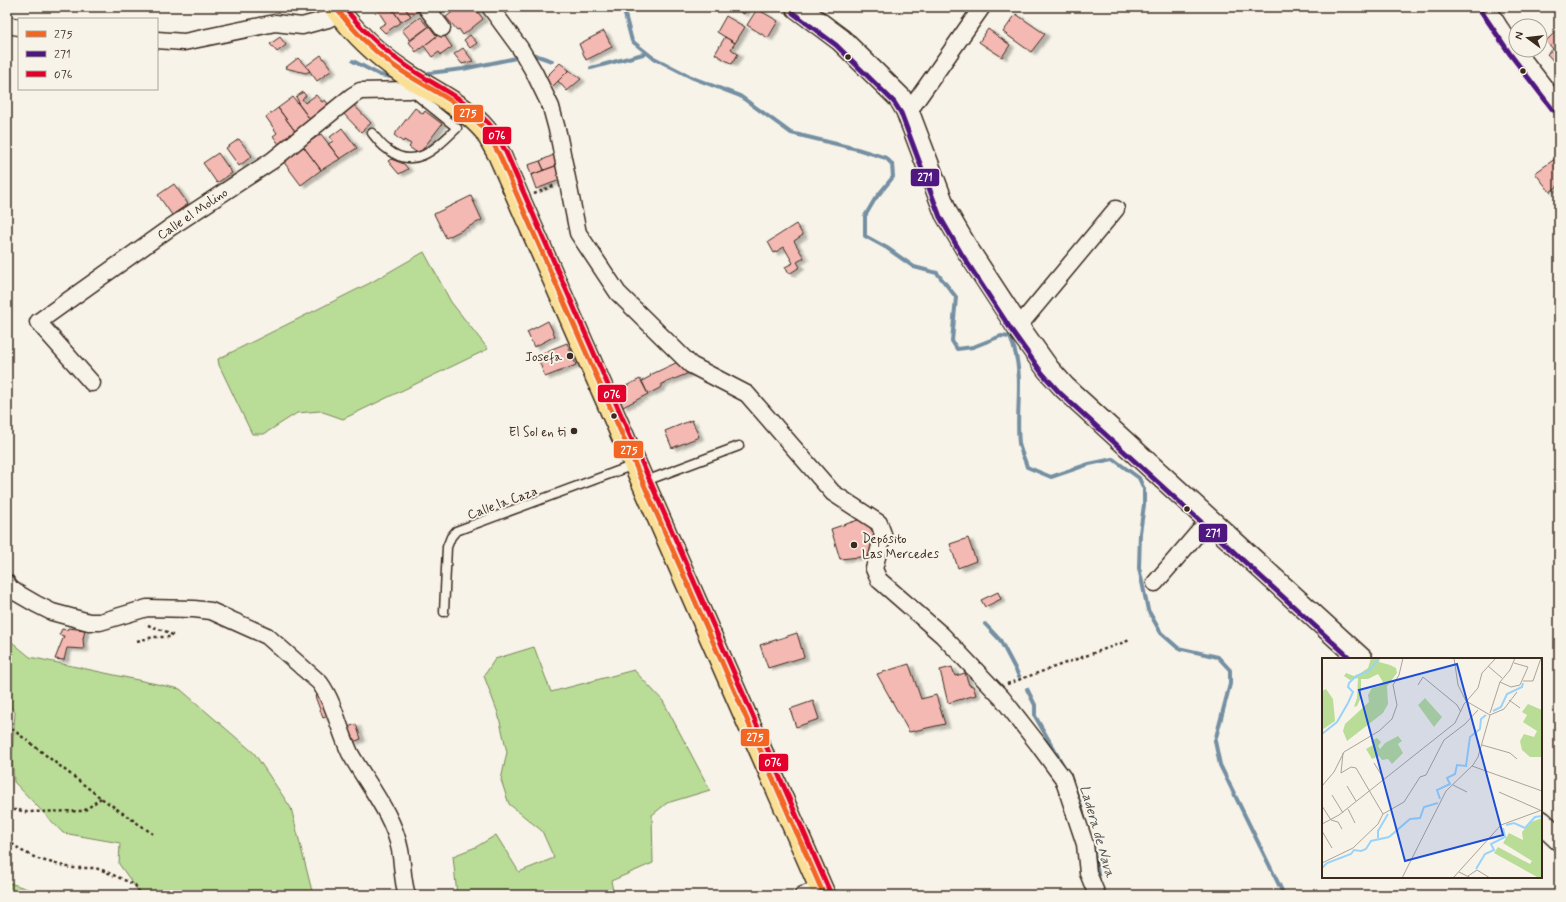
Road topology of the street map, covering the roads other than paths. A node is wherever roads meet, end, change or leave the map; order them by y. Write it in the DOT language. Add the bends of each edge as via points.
graph roads {
  1 [pos="426,7"];
  2 [pos="490,7"];
  3 [pos="798,7"];
  4 [pos="982,7"];
  5 [pos="1487,7"];
  6 [pos="340,9"];
  7 [pos="7,25"];
  8 [pos="18,27"];
  9 [pos="442,28"];
  10 [pos="1508,39"];
  11 [pos="158,40"];
  12 [pos="1522,58"];
  13 [pos="416,86"];
  14 [pos="1559,106"];
  15 [pos="907,110"];
  16 [pos="372,133"];
  17 [pos="1116,209"];
  18 [pos="1018,327"];
  19 [pos="92,383"];
  20 [pos="739,446"];
  21 [pos="639,473"];
  22 [pos="1209,520"];
  23 [pos="7,583"];
  24 [pos="1156,583"];
  25 [pos="444,612"];
  26 [pos="1360,658"];
  27 [pos="1542,823"];
  28 [pos="1559,839"];
  29 [pos="816,893"];
  30 [pos="407,895"];
  31 [pos="1097,895"];
  1 -- 9 [label="street"];
  2 -- 31 [label="street" via="520,48 551,107 578,233 618,293 692,365 746,394 833,493 879,523 883,534 874,569 879,580 942,635 993,689 1063,778 1085,844 1088,873"];
  3 -- 15 [label="main road" via="841,40 900,98"];
  4 -- 15 [label="street" via="914,104"];
  5 -- 10 [label="street"];
  6 -- 11 [label="street" via="328,19 302,26 275,23 184,42"];
  6 -- 13 [label="main road" via="357,34"];
  7 -- 8 [label="street"];
  12 -- 14 [label="street"];
  13 -- 16 [label="lane" via="457,128 438,146 421,157 405,158 387,150"];
  13 -- 19 [label="street, Calle el Molino" via="360,91 273,160 171,227 38,322"];
  13 -- 21 [label="main road" via="462,109 485,130 499,154"];
  15 -- 18 [label="main road" via="946,213"];
  17 -- 18 [label="street"];
  18 -- 22 [label="main road" via="1064,387"];
  20 -- 21 [label="lane, Calle la Caza"];
  21 -- 25 [label="lane, Calle la Caza" via="456,531 447,547"];
  21 -- 29 [label="main road"];
  22 -- 24 [label="street"];
  22 -- 26 [label="main road"];
  23 -- 30 [label="street" via="18,594 52,612 89,622 100,622 147,608 194,609 211,611 267,636 320,683 327,693 350,751 391,823 400,850 403,884"];
  27 -- 28 [label="main road"];
}
